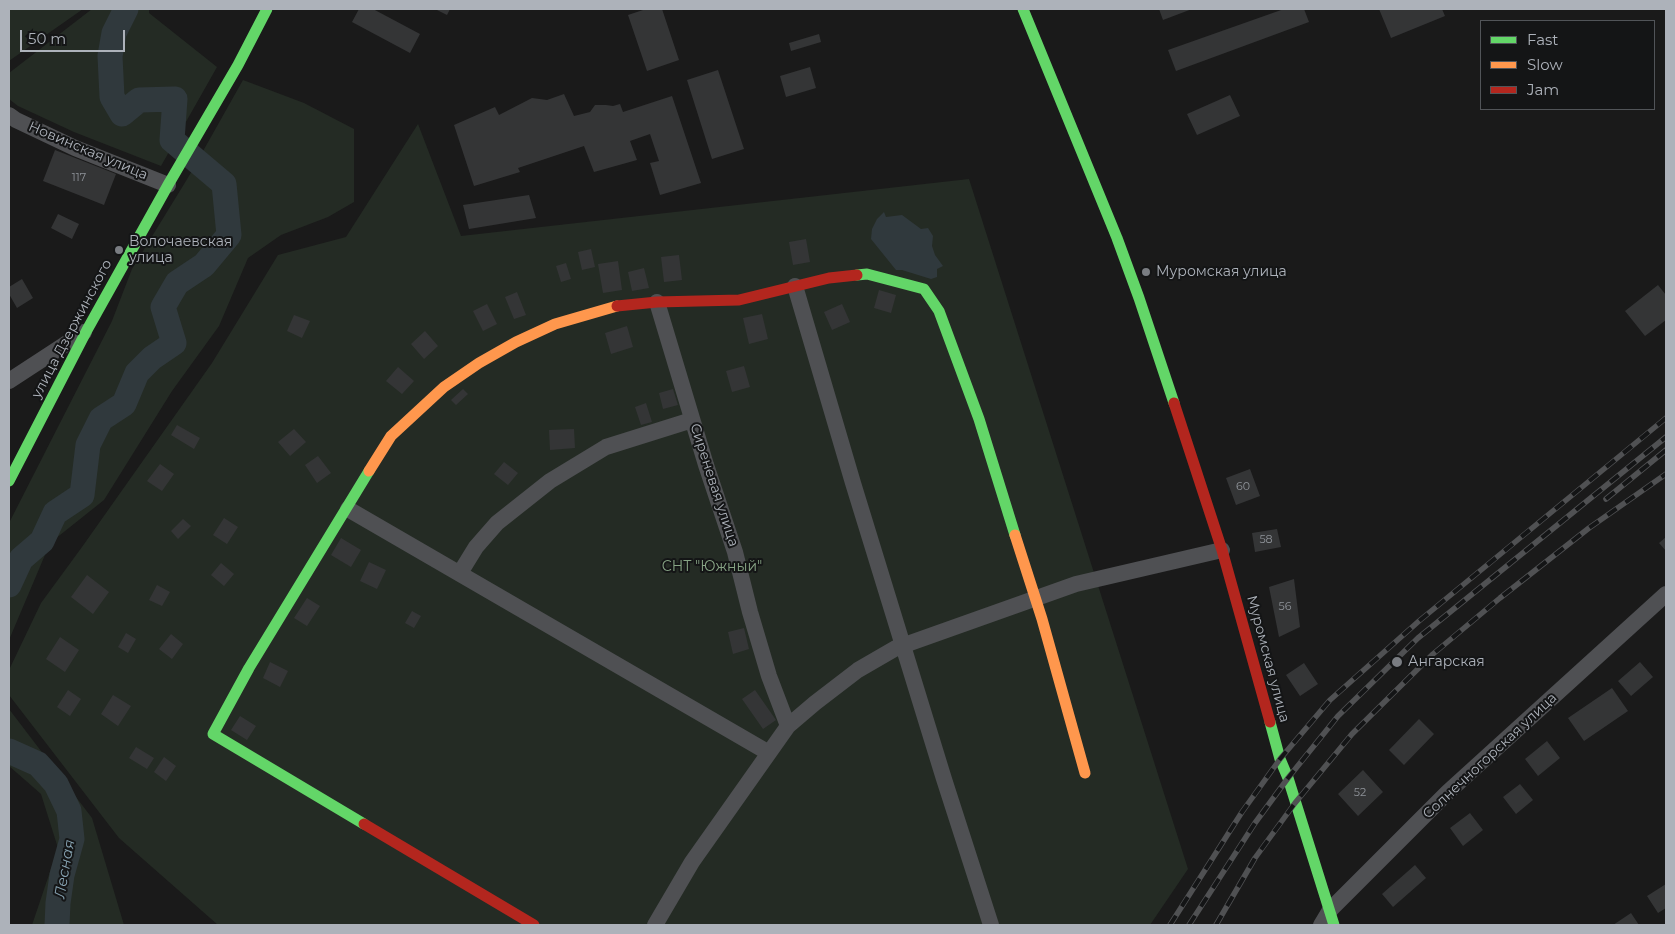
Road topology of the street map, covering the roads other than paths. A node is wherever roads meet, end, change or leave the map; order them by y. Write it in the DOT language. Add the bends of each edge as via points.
graph roads {
  1 [pos="267,9"];
  2 [pos="1022,9"];
  3 [pos="9,115"];
  4 [pos="168,185"];
  5 [pos="795,286"];
  6 [pos="657,302"];
  7 [pos="86,330"];
  8 [pos="9,381"];
  9 [pos="692,420"];
  10 [pos="9,481"];
  11 [pos="348,509"];
  12 [pos="1222,550"];
  13 [pos="460,574"];
  14 [pos="1666,594"];
  15 [pos="1035,597"];
  16 [pos="904,646"];
  17 [pos="788,726"];
  18 [pos="769,753"];
  19 [pos="1085,773"];
  20 [pos="1332,918"];
  21 [pos="534,925"];
  22 [pos="655,925"];
  23 [pos="991,925"];
  24 [pos="1321,925"];
  1 -- 4 [label="street, улица Дзержинского"];
  2 -- 12 [label="street, Муромская улица" via="1139,298"];
  3 -- 4 [label="street, Новинская улица" via="75,148"];
  4 -- 7 [label="street, улица Дзержинского"];
  5 -- 6 [label="street" via="739,300"];
  5 -- 15 [label="street" via="867,274 924,289 933,300 980,419"];
  5 -- 16 [label="street"];
  6 -- 9 [label="street, Сиреневая улица"];
  6 -- 11 [label="street" via="611,307 555,324 479,363 444,387 391,436"];
  7 -- 8 [label="street"];
  7 -- 10 [label="street, улица Дзержинского"];
  9 -- 13 [label="street" via="606,447 550,481 497,523 476,547"];
  9 -- 17 [label="street, Сиреневая улица" via="735,552 769,676"];
  11 -- 13 [label="street"];
  11 -- 21 [label="street" via="254,660 213,734"];
  12 -- 15 [label="street" via="1076,584"];
  12 -- 20 [label="street, Муромская улица" via="1280,760"];
  13 -- 18 [label="street"];
  14 -- 20 [label="street, Солнечногорская улица" via="1448,792"];
  15 -- 16 [label="street"];
  15 -- 19 [label="street"];
  16 -- 17 [label="street" via="858,670"];
  16 -- 23 [label="street"];
  17 -- 18 [label="street"];
  18 -- 22 [label="street" via="692,862"];
  20 -- 24 [label="street, Солнечногорская улица"];
}
